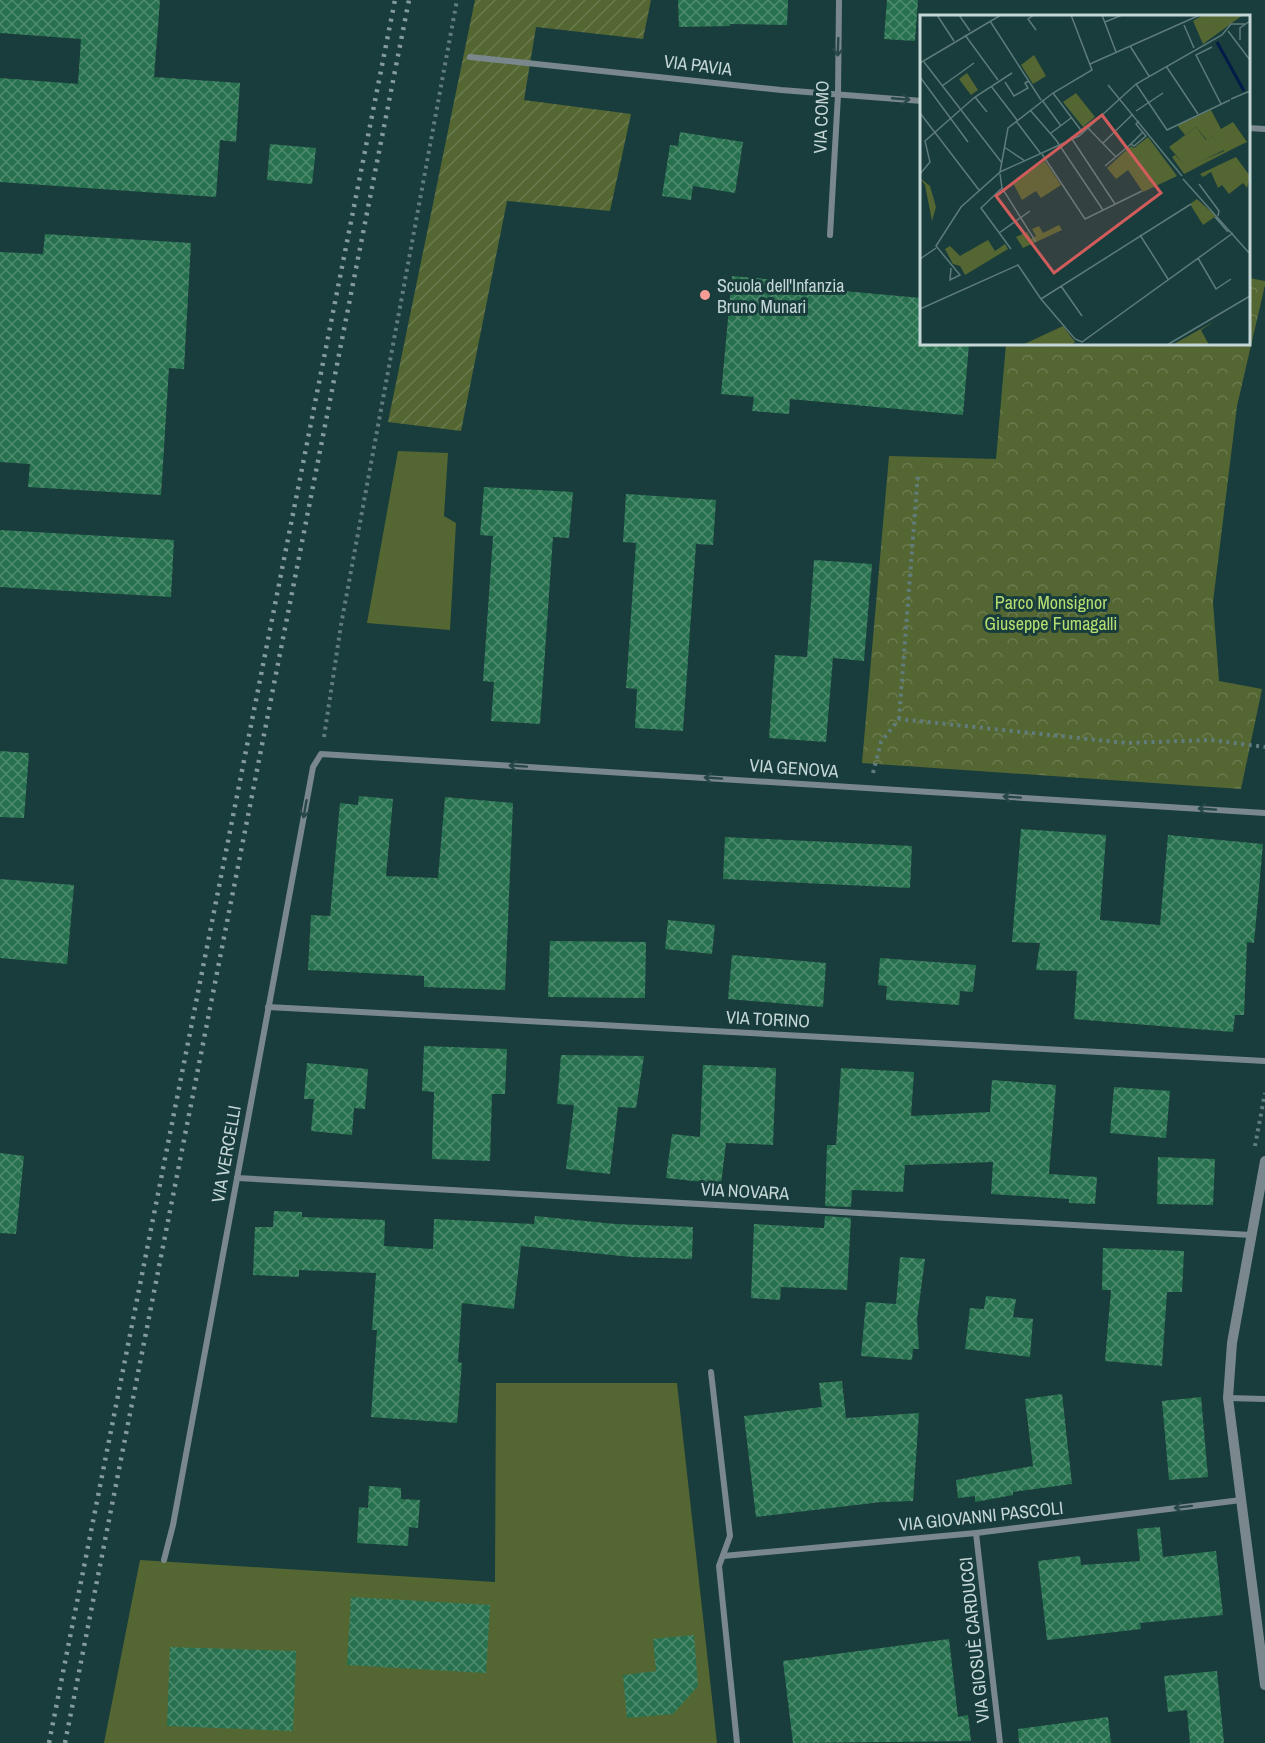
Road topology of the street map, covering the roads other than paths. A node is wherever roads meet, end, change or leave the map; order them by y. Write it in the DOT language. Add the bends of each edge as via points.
graph roads {
  1 [pos="839,0"];
  2 [pos="470,57"];
  3 [pos="838,94"];
  4 [pos="920,101"];
  5 [pos="1250,128"];
  6 [pos="1265,129"];
  7 [pos="830,235"];
  8 [pos="321,754"];
  9 [pos="1265,813"];
  10 [pos="268,1006"];
  11 [pos="1265,1061"];
  12 [pos="1265,1161"];
  13 [pos="237,1178"];
  14 [pos="1251,1235"];
  15 [pos="711,1372"];
  16 [pos="1228,1398"];
  17 [pos="1265,1398"];
  18 [pos="1241,1500"];
  19 [pos="976,1533"];
  20 [pos="723,1556"];
  21 [pos="164,1560"];
  22 [pos="1265,1685"];
  23 [pos="737,1743"];
  24 [pos="1000,1743"];
  1 -- 3 [label="street, VIA COMO, one-way"];
  2 -- 3 [label="street, VIA PAVIA"];
  3 -- 4 [label="street, VIA PAVIA, one-way"];
  3 -- 7 [label="street, VIA COMO"];
  5 -- 6 [label="street"];
  9 -- 8 [label="street, VIA GENOVA, one-way"];
  8 -- 10 [label="street, VIA VERCELLI, one-way" via="313,767"];
  10 -- 11 [label="street, VIA TORINO"];
  10 -- 13 [label="street, VIA VERCELLI"];
  12 -- 14 [label="street"];
  13 -- 14 [label="street, VIA NOVARA"];
  13 -- 21 [label="street, VIA VERCELLI"];
  14 -- 16 [label="street" via="1232,1343"];
  15 -- 20 [label="street" via="730,1536"];
  16 -- 17 [label="street"];
  16 -- 18 [label="street"];
  18 -- 19 [label="street, VIA GIOVANNI PASCOLI, one-way"];
  18 -- 22 [label="street"];
  19 -- 20 [label="street, VIA GIOVANNI PASCOLI"];
  19 -- 24 [label="street, VIA GIOSUÈ CARDUCCI"];
  20 -- 23 [label="street" via="719,1566"];
}
